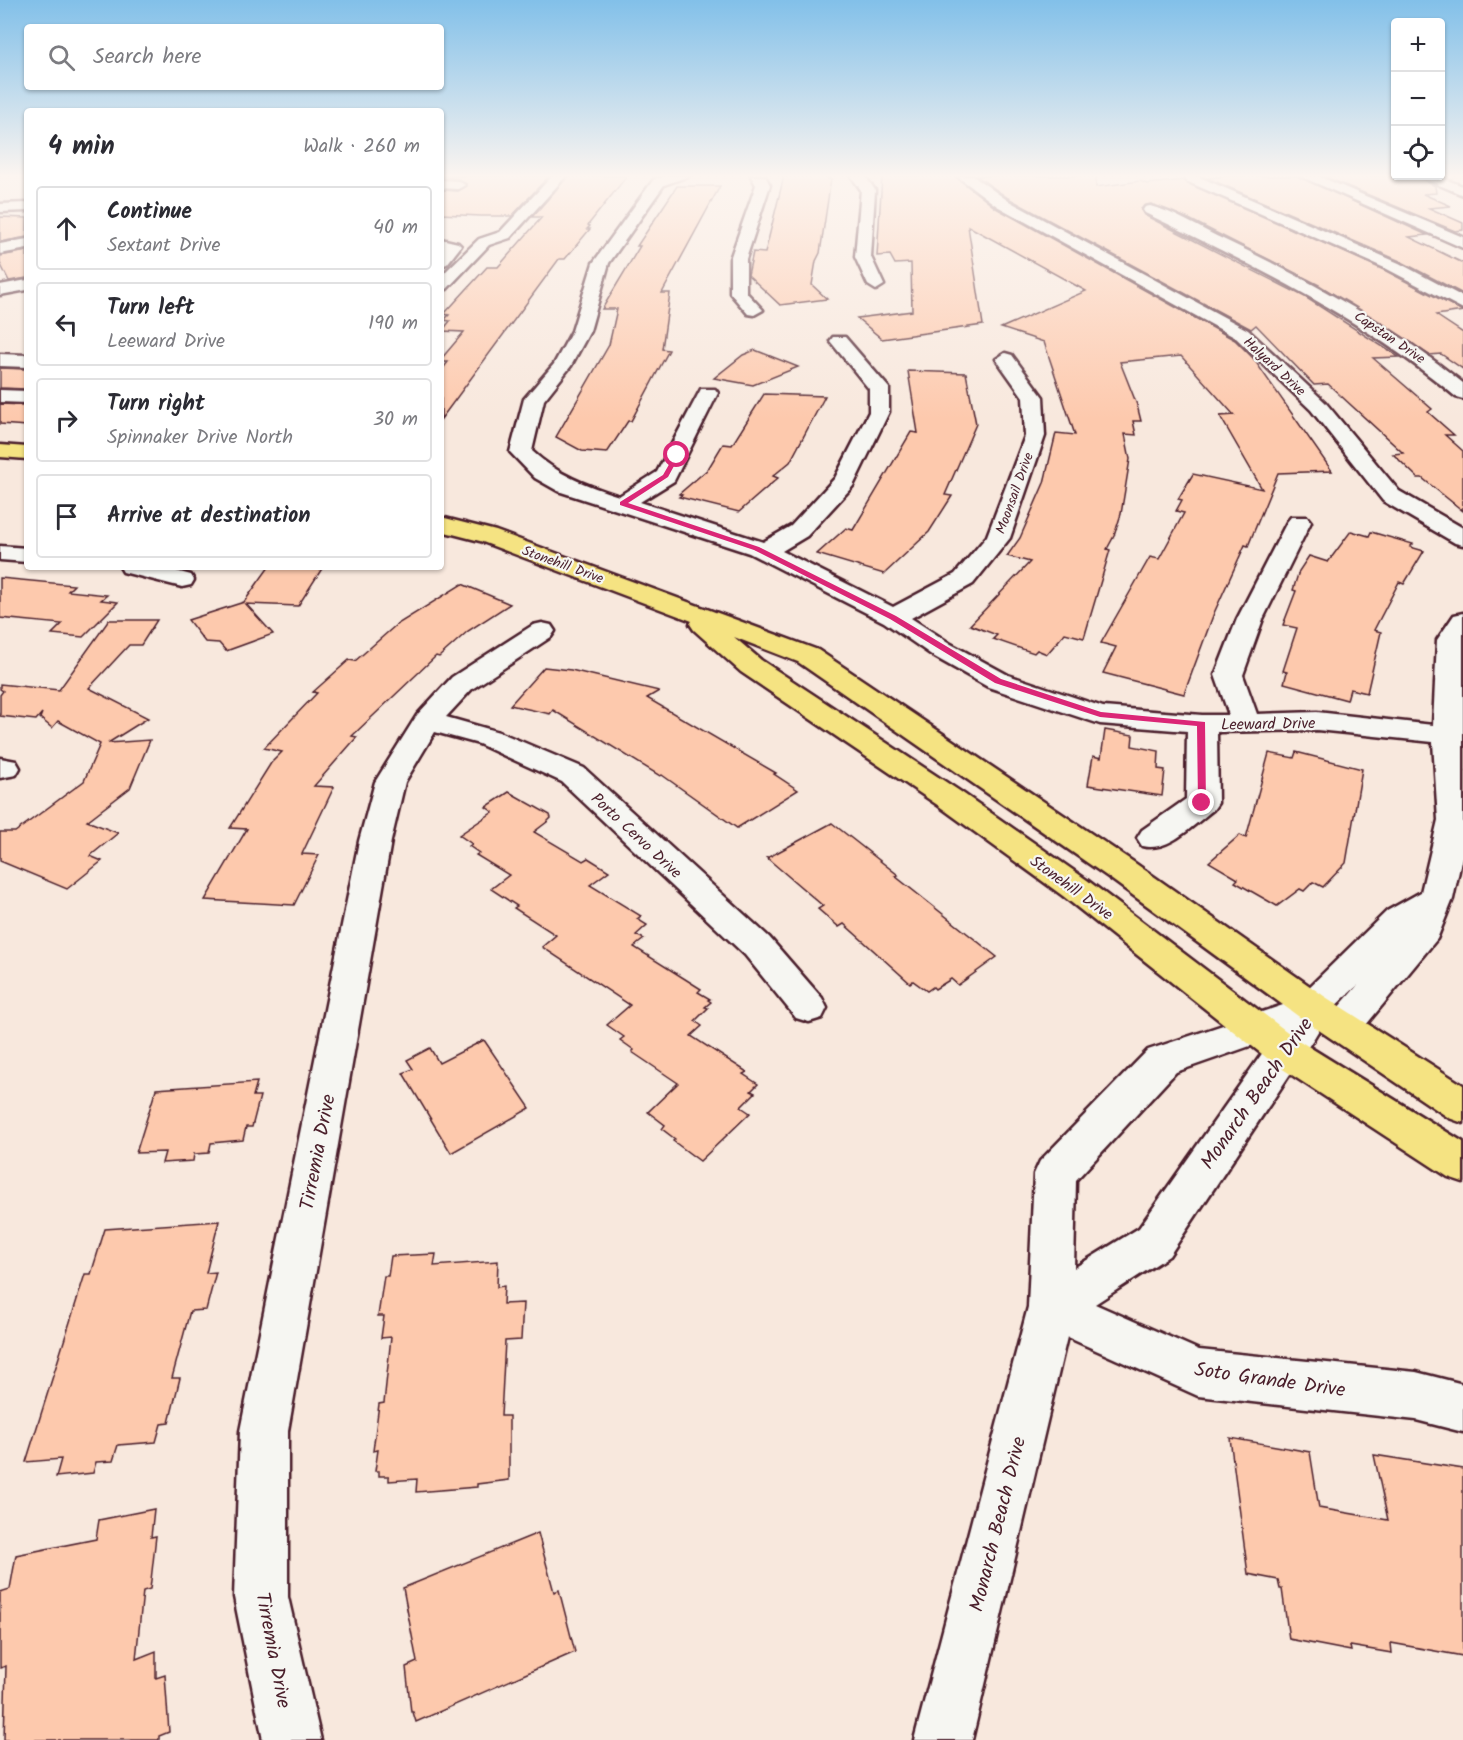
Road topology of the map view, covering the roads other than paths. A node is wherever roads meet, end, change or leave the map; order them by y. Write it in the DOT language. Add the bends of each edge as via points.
graph roads {
  1 [pos="464,257"];
  2 [pos="605,257"];
  3 [pos="739,257"];
  4 [pos="864,257"];
  5 [pos="1101,257"];
  6 [pos="1247,257"];
  7 [pos="1373,257"];
  8 [pos="448,270"];
  9 [pos="876,285"];
  10 [pos="24,286"];
  11 [pos="0,290"];
  12 [pos="1463,304"];
  13 [pos="754,310"];
  14 [pos="839,341"];
  15 [pos="1005,359"];
  16 [pos="0,360"];
  17 [pos="24,361"];
  18 [pos="708,393"];
  19 [pos="1463,393"];
  20 [pos="0,396"];
  21 [pos="24,398"];
  22 [pos="0,451"];
  23 [pos="24,453"];
  24 [pos="623,503"];
  25 [pos="1299,522"];
  26 [pos="444,525"];
  27 [pos="1463,538"];
  28 [pos="764,552"];
  29 [pos="0,553"];
  30 [pos="24,555"];
  31 [pos="144,570"];
  32 [pos="182,580"];
  33 [pos="683,608"];
  34 [pos="893,618"];
  35 [pos="1463,621"];
  36 [pos="542,631"];
  37 [pos="427,722"];
  38 [pos="1246,723"];
  39 [pos="1202,724"];
  40 [pos="1455,737"];
  41 [pos="1153,838"];
  42 [pos="809,1008"];
  43 [pos="1323,1014"];
  44 [pos="1271,1040"];
  45 [pos="1463,1106"];
  46 [pos="1463,1164"];
  47 [pos="1051,1308"];
  48 [pos="1463,1408"];
  49 [pos="292,1740"];
  50 [pos="943,1740"];
  1 -- 8 [label="street"];
  2 -- 24 [label="street, Leeward Drive" via="581,331 562,366 534,399 521,452 543,473 566,486"];
  3 -- 13 [label="street" via="738,293"];
  4 -- 9 [label="street"];
  5 -- 27 [label="street, Halyard Drive" via="1242,334 1317,406 1391,496"];
  6 -- 19 [label="street, Capstan Drive" via="1371,323 1412,350"];
  7 -- 12 [label="street"];
  10 -- 11 [label="street"];
  14 -- 28 [label="street" via="879,388 879,412 845,481 799,531"];
  15 -- 34 [label="street, Moonsail Drive" via="1033,397 1035,436 998,538 963,579"];
  16 -- 17 [label="street"];
  18 -- 24 [label="street" via="666,476"];
  20 -- 21 [label="street"];
  22 -- 23 [label="main road"];
  24 -- 28 [label="street, Leeward Drive"];
  25 -- 38 [label="street" via="1250,619 1229,675"];
  26 -- 33 [label="main road, Stonehill Drive" via="488,536"];
  28 -- 34 [label="street, Leeward Drive"];
  29 -- 30 [label="street"];
  31 -- 32 [label="street"];
  33 -- 43 [label="main road, Stonehill Drive" via="808,656 1120,869"];
  33 -- 44 [label="main road, Stonehill Drive" via="751,666 1066,881"];
  34 -- 39 [label="street, Leeward Drive" via="998,681 1100,715"];
  35 -- 40 [label="street, Monarch Beach Drive" via="1450,640"];
  36 -- 37 [label="street, Tirremia Drive" via="462,683"];
  37 -- 42 [label="street, Porto Cervo Drive" via="489,738 573,775 757,946"];
  37 -- 49 [label="street, Tirremia Drive" via="390,782 375,842 264,1431 261,1597"];
  38 -- 39 [label="street, Leeward Drive"];
  38 -- 40 [label="street, Leeward Drive" via="1317,721"];
  39 -- 41 [label="street" via="1202,803"];
  40 -- 43 [label="street, Monarch Beach Drive" via="1454,820 1425,930"];
  43 -- 44 [label="street, Monarch Beach Drive"];
  43 -- 45 [label="main road, Stonehill Drive"];
  44 -- 46 [label="main road, Stonehill Drive"];
  44 -- 47 [label="street, Monarch Beach Drive" via="1154,1242"];
  44 -- 47 [label="street, Monarch Beach Drive" via="1162,1060 1055,1174"];
  47 -- 48 [label="street, Soto Grande Drive" via="1198,1373 1416,1396"];
  47 -- 50 [label="street, Monarch Beach Drive"];
}
